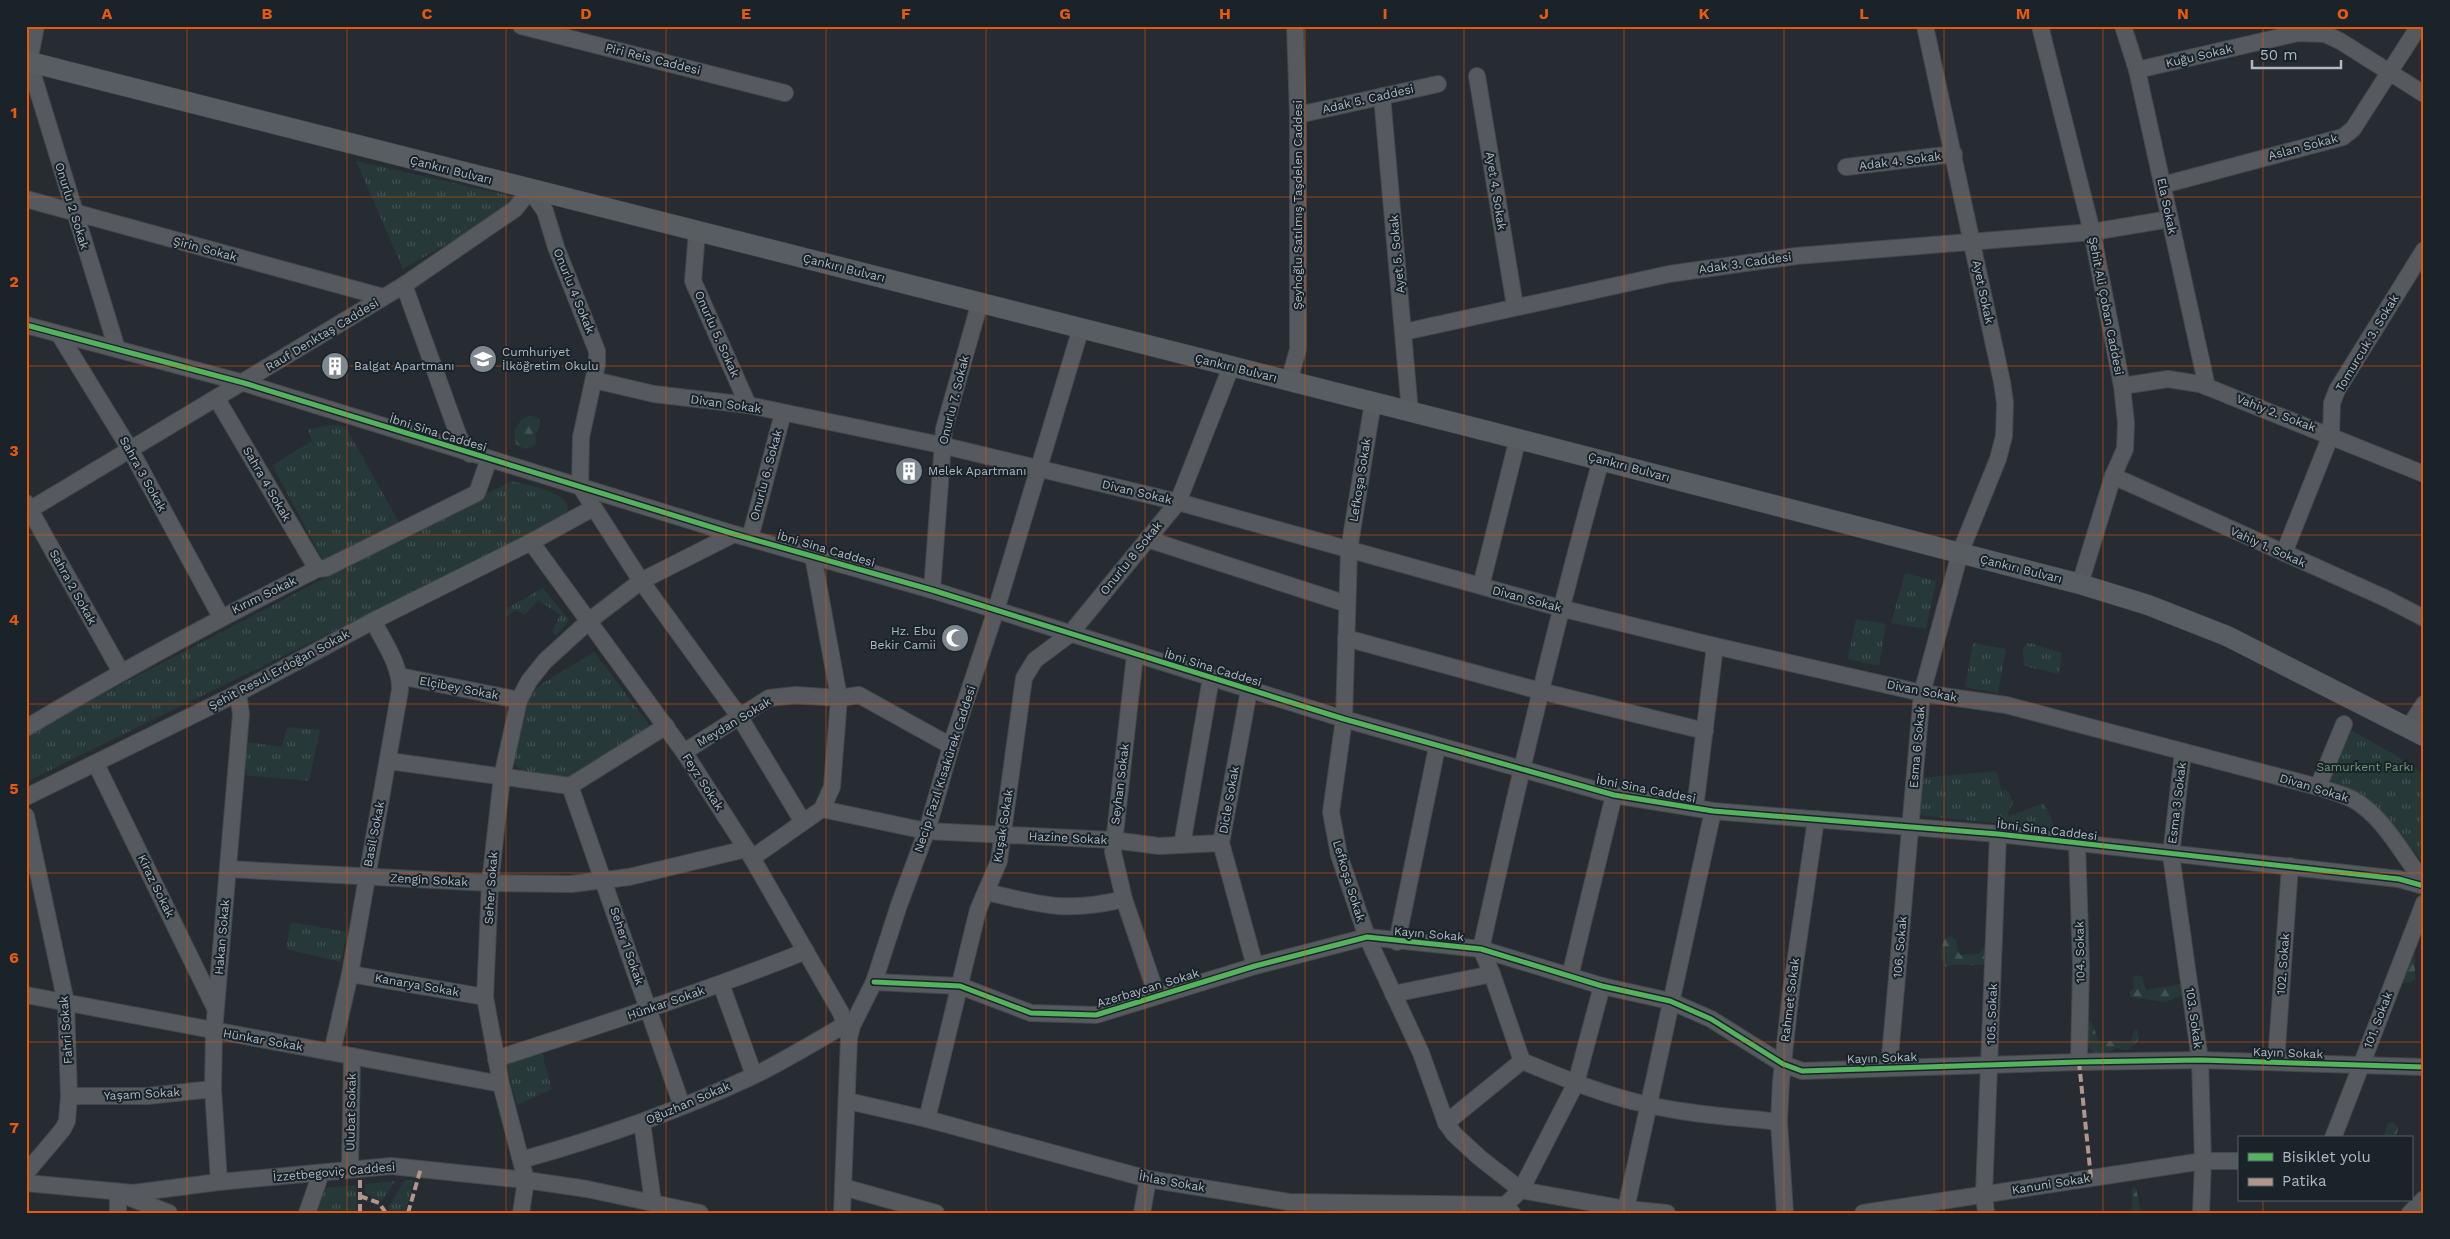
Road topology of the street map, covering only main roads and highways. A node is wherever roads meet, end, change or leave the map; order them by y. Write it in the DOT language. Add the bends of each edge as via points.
graph roads {
  1 [pos="28,62"];
  2 [pos="2417,732"];
  1 -- 2 [label="main road, Çankırı Bulvarı" via="1518,438 2080,584 2148,605 2219,633"];
}
